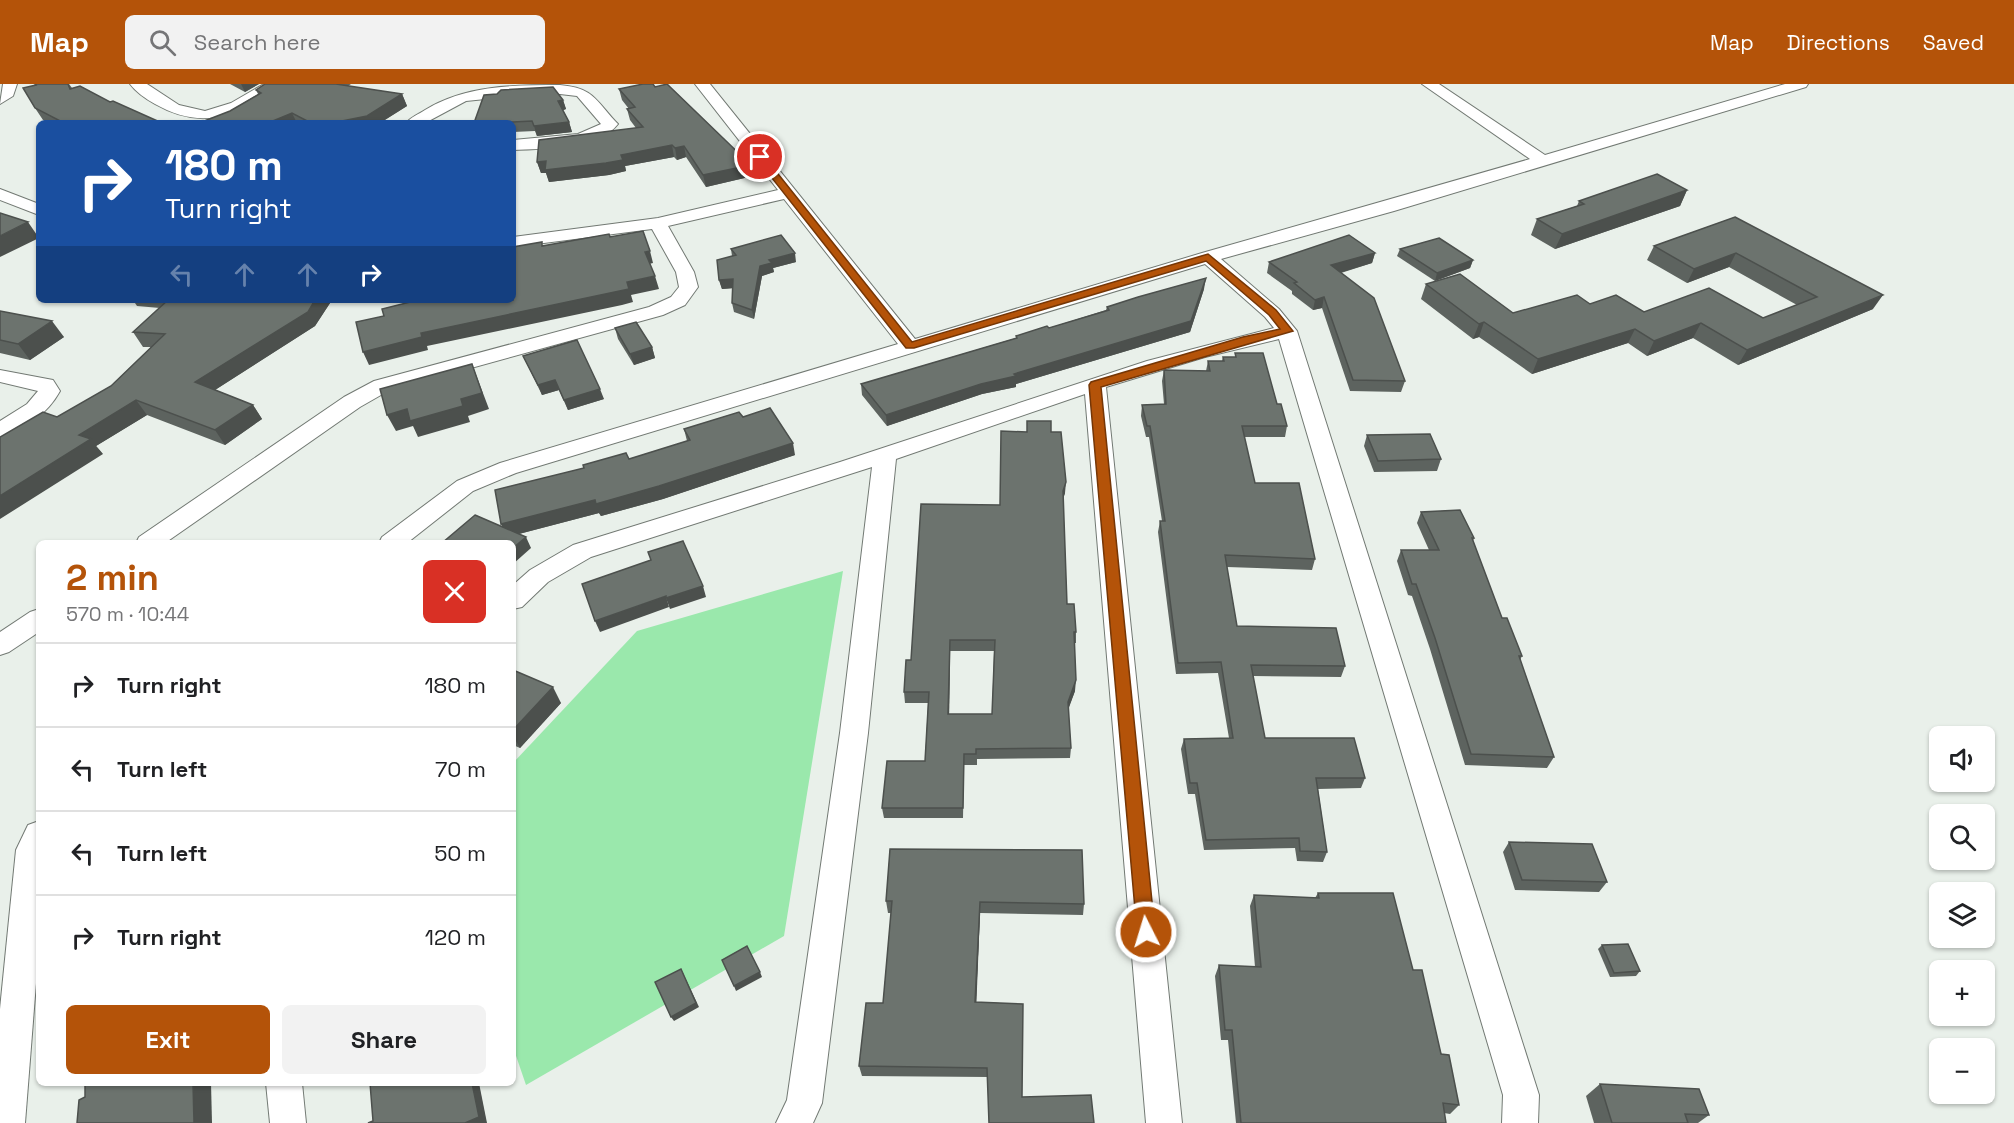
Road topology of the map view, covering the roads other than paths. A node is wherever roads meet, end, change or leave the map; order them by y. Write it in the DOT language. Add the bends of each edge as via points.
graph roads {
  1 [pos="10,84"];
  2 [pos="137,84"];
  3 [pos="274,84"];
  4 [pos="702,84"];
  5 [pos="1429,84"];
  6 [pos="1801,84"];
  7 [pos="506,87"];
  8 [pos="0,100"];
  9 [pos="420,120"];
  10 [pos="516,145"];
  11 [pos="1542,160"];
  12 [pos="788,193"];
  13 [pos="0,194"];
  14 [pos="36,209"];
  15 [pos="658,223"];
  16 [pos="516,242"];
  17 [pos="1208,257"];
  18 [pos="1287,331"];
  19 [pos="910,346"];
  20 [pos="0,376"];
  21 [pos="1095,385"];
  22 [pos="0,429"];
  23 [pos="885,456"];
  24 [pos="152,540"];
  25 [pos="395,540"];
  26 [pos="516,597"];
  27 [pos="36,621"];
  28 [pos="0,645"];
  29 [pos="36,840"];
  30 [pos="9,998"];
  31 [pos="284,1086"];
  32 [pos="7,1123"];
  33 [pos="288,1123"];
  34 [pos="794,1123"];
  35 [pos="1164,1123"];
  36 [pos="1520,1123"];
  1 -- 8 [label="street" via="8,93"];
  2 -- 3 [label="street" via="153,97 197,117 232,110"];
  4 -- 12 [label="street"];
  5 -- 11 [label="street"];
  6 -- 11 [label="street"];
  7 -- 9 [label="street" via="457,100"];
  7 -- 10 [label="street" via="582,93 610,124 602,132 585,138"];
  11 -- 17 [label="street"];
  12 -- 15 [label="street"];
  12 -- 19 [label="street"];
  13 -- 14 [label="street"];
  15 -- 16 [label="street"];
  15 -- 24 [label="street" via="689,287 678,301 656,311 381,386"];
  17 -- 18 [label="street"];
  17 -- 19 [label="street"];
  18 -- 21 [label="street" via="1247,339"];
  18 -- 36 [label="street" via="1521,1095"];
  19 -- 25 [label="street" via="484,477 447,498"];
  20 -- 22 [label="street" via="46,385 49,391 32,411"];
  21 -- 23 [label="street"];
  21 -- 35 [label="street"];
  23 -- 26 [label="street" via="582,550 539,576"];
  23 -- 34 [label="street" via="854,733 806,1092"];
  27 -- 28 [label="street"];
  29 -- 30 [label="street" via="31,850"];
  30 -- 32 [label="street"];
  31 -- 33 [label="street"];
}
